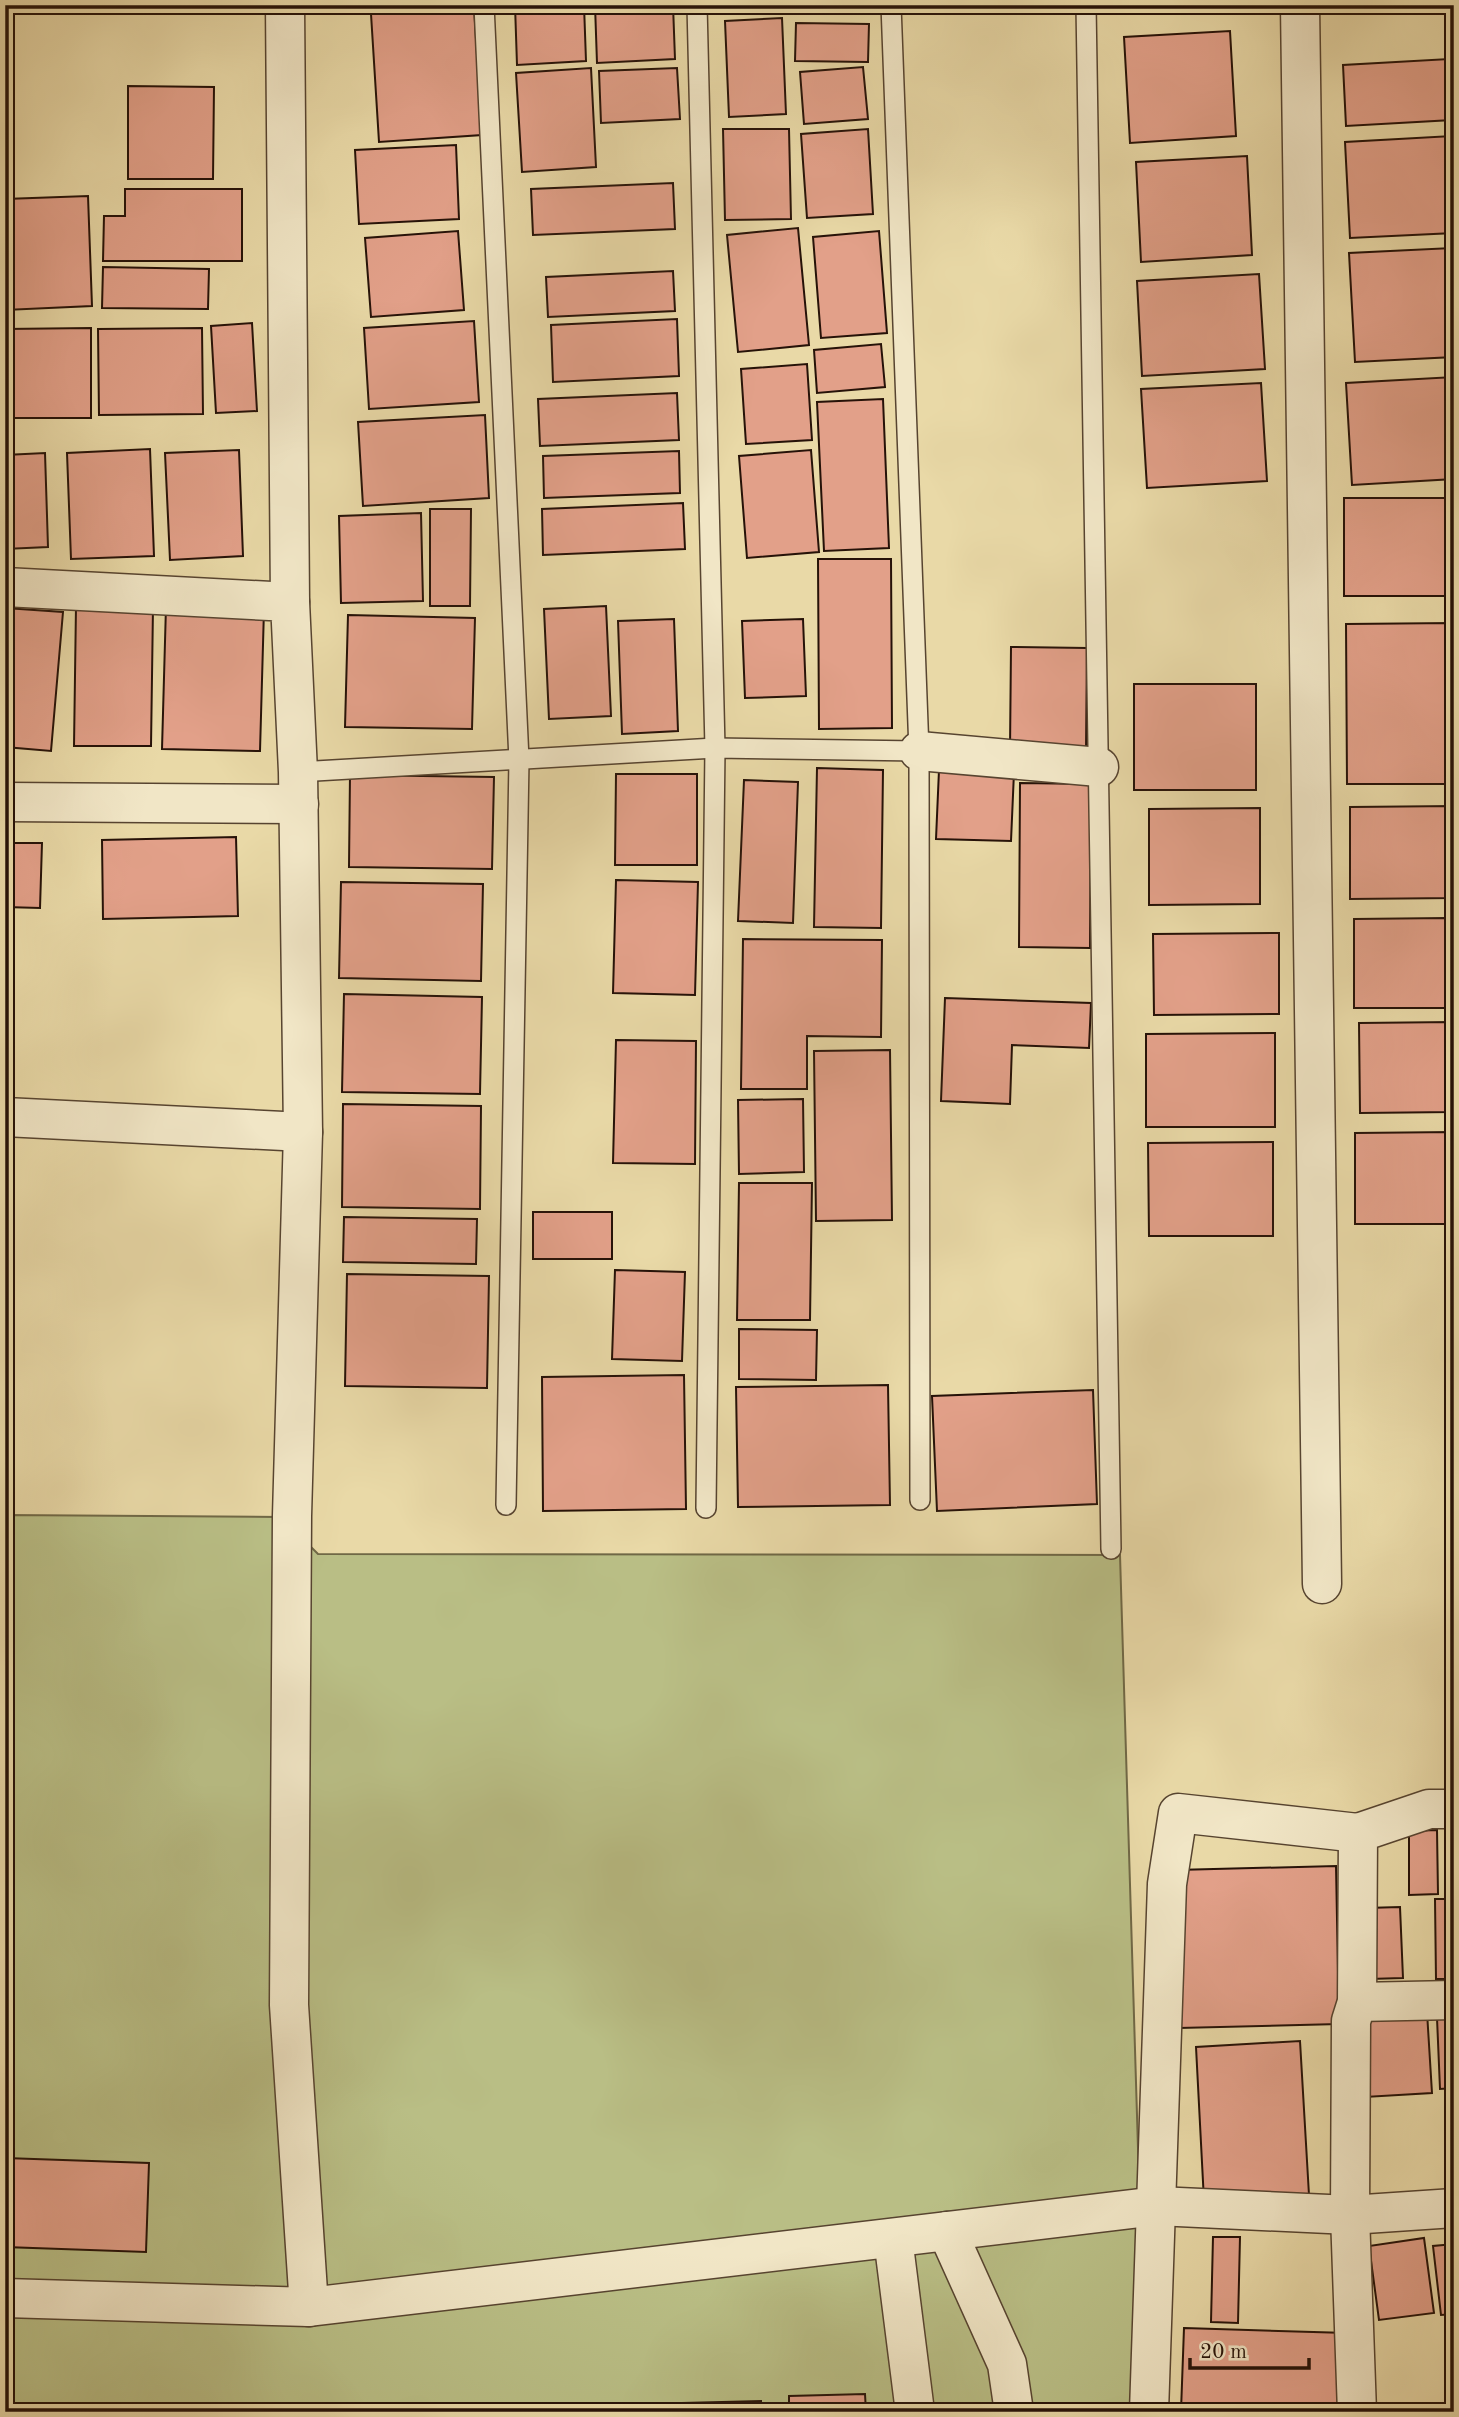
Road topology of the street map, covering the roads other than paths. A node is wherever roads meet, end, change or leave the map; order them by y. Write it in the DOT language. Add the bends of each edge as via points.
graph roads {
  1 [pos="285,5"];
  2 [pos="484,5"];
  3 [pos="697,5"];
  4 [pos="891,5"];
  5 [pos="1086,5"];
  6 [pos="1300,5"];
  7 [pos="5,587"];
  8 [pos="290,602"];
  9 [pos="715,748"];
  10 [pos="919,751"];
  11 [pos="519,760"];
  12 [pos="1100,766"];
  13 [pos="299,788"];
  14 [pos="5,802"];
  15 [pos="5,1117"];
  16 [pos="303,1132"];
  17 [pos="920,1500"];
  18 [pos="506,1505"];
  19 [pos="706,1508"];
  20 [pos="1111,1549"];
  21 [pos="1322,1584"];
  22 [pos="1454,1809"];
  23 [pos="1358,1833"];
  24 [pos="1454,2000"];
  25 [pos="1357,2002"];
  26 [pos="1157,2206"];
  27 [pos="1454,2208"];
  28 [pos="1350,2215"];
  29 [pos="947,2231"];
  30 [pos="893,2238"];
  31 [pos="5,2298"];
  32 [pos="309,2307"];
  33 [pos="915,2412"];
  34 [pos="1014,2412"];
  35 [pos="1149,2412"];
  36 [pos="1357,2412"];
  1 -- 8 [label="street"];
  2 -- 11 [label="lane"];
  3 -- 9 [label="lane"];
  4 -- 10 [label="lane"];
  5 -- 12 [label="lane"];
  6 -- 21 [label="street"];
  7 -- 8 [label="street"];
  8 -- 13 [label="street"];
  9 -- 10 [label="lane"];
  9 -- 11 [label="lane"];
  9 -- 19 [label="lane"];
  10 -- 12 [label="street"];
  10 -- 17 [label="lane"];
  11 -- 13 [label="lane"];
  11 -- 18 [label="lane"];
  12 -- 20 [label="lane"];
  13 -- 14 [label="street"];
  13 -- 16 [label="street"];
  15 -- 16 [label="street"];
  16 -- 32 [label="street" via="292,1516 289,2005"];
  22 -- 23 [label="street" via="1429,1809"];
  23 -- 25 [label="street"];
  23 -- 26 [label="street" via="1178,1813 1167,1884"];
  24 -- 25 [label="street"];
  25 -- 28 [label="street" via="1351,2021"];
  26 -- 28 [label="street"];
  26 -- 29 [label="street"];
  26 -- 35 [label="street"];
  27 -- 28 [label="street"];
  28 -- 36 [label="street"];
  29 -- 30 [label="street"];
  29 -- 34 [label="street" via="1007,2364"];
  30 -- 32 [label="street"];
  30 -- 33 [label="street"];
  31 -- 32 [label="street"];
}
